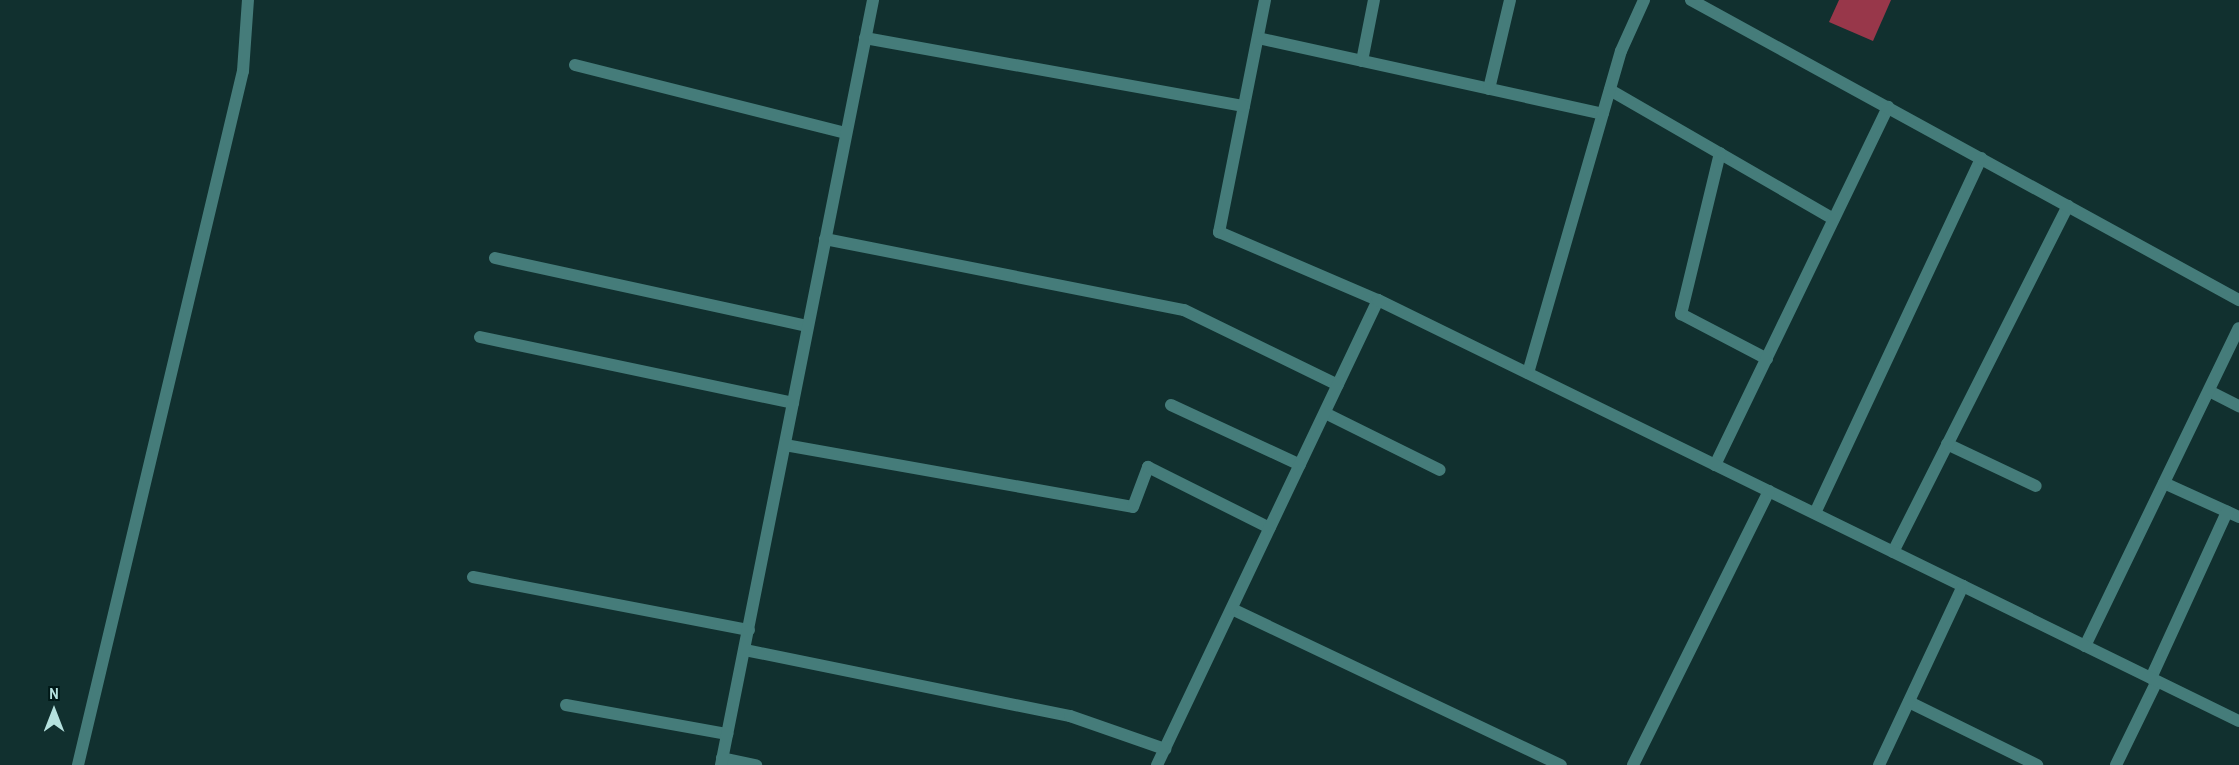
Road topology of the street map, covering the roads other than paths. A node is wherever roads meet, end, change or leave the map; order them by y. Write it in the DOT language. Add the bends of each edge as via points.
graph roads {
  1 [pos="248,0"];
  2 [pos="873,0"];
  3 [pos="1265,0"];
  4 [pos="1374,0"];
  5 [pos="1510,0"];
  6 [pos="1644,0"];
  7 [pos="1691,0"];
  8 [pos="865,38"];
  9 [pos="1258,38"];
  10 [pos="1362,61"];
  11 [pos="575,65"];
  12 [pos="1489,89"];
  13 [pos="1610,90"];
  14 [pos="1244,106"];
  15 [pos="1888,107"];
  16 [pos="1603,114"];
  17 [pos="846,133"];
  18 [pos="1720,153"];
  19 [pos="1981,158"];
  20 [pos="2068,206"];
  21 [pos="1833,219"];
  22 [pos="825,239"];
  23 [pos="495,258"];
  24 [pos="1378,300"];
  25 [pos="2239,300"];
  26 [pos="808,326"];
  27 [pos="2239,328"];
  28 [pos="480,337"];
  29 [pos="1767,359"];
  30 [pos="1528,373"];
  31 [pos="1338,385"];
  32 [pos="2209,391"];
  33 [pos="794,403"];
  34 [pos="1171,405"];
  35 [pos="2239,406"];
  36 [pos="1325,412"];
  37 [pos="1947,444"];
  38 [pos="785,445"];
  39 [pos="1300,465"];
  40 [pos="1715,465"];
  41 [pos="1440,470"];
  42 [pos="2164,483"];
  43 [pos="2036,486"];
  44 [pos="1768,491"];
  45 [pos="2227,512"];
  46 [pos="1815,513"];
  47 [pos="2239,517"];
  48 [pos="1270,528"];
  49 [pos="1893,552"];
  50 [pos="473,577"];
  51 [pos="1963,586"];
  52 [pos="1232,609"];
  53 [pos="749,630"];
  54 [pos="2085,646"];
  55 [pos="745,650"];
  56 [pos="2154,679"];
  57 [pos="1909,702"];
  58 [pos="566,705"];
  59 [pos="2239,721"];
  60 [pos="727,734"];
  61 [pos="1165,749"];
  62 [pos="722,761"];
  63 [pos="78,765"];
  64 [pos="756,765"];
  65 [pos="1157,765"];
  66 [pos="1561,765"];
  67 [pos="1634,765"];
  68 [pos="1879,765"];
  69 [pos="2037,765"];
  70 [pos="2116,765"];
  1 -- 63 [label="street" via="243,71"];
  2 -- 8 [label="street"];
  3 -- 9 [label="street"];
  4 -- 10 [label="street"];
  5 -- 12 [label="street"];
  6 -- 13 [label="street"];
  7 -- 15 [label="street"];
  8 -- 14 [label="street"];
  8 -- 17 [label="street"];
  9 -- 10 [label="street"];
  9 -- 14 [label="street"];
  10 -- 12 [label="street"];
  11 -- 17 [label="street"];
  12 -- 16 [label="street"];
  13 -- 16 [label="street"];
  13 -- 18 [label="street"];
  14 -- 24 [label="street" via="1220,232"];
  15 -- 19 [label="street"];
  15 -- 21 [label="street"];
  16 -- 30 [label="street"];
  17 -- 22 [label="street"];
  18 -- 21 [label="street"];
  18 -- 29 [label="street" via="1681,314"];
  19 -- 20 [label="street"];
  19 -- 46 [label="street"];
  20 -- 25 [label="street"];
  20 -- 37 [label="street"];
  21 -- 29 [label="street"];
  22 -- 26 [label="street"];
  22 -- 31 [label="street" via="1184,310"];
  23 -- 26 [label="street"];
  24 -- 30 [label="street"];
  24 -- 31 [label="street"];
  26 -- 33 [label="street"];
  27 -- 32 [label="street"];
  28 -- 33 [label="street"];
  29 -- 40 [label="street"];
  30 -- 40 [label="street"];
  31 -- 36 [label="street"];
  32 -- 35 [label="street"];
  32 -- 42 [label="street"];
  33 -- 38 [label="street"];
  34 -- 39 [label="street"];
  36 -- 39 [label="street"];
  36 -- 41 [label="street"];
  37 -- 43 [label="street"];
  37 -- 49 [label="street"];
  38 -- 48 [label="street" via="1133,507 1148,467"];
  38 -- 53 [label="street"];
  39 -- 48 [label="street"];
  40 -- 44 [label="street"];
  42 -- 45 [label="street"];
  42 -- 54 [label="street"];
  44 -- 46 [label="street"];
  44 -- 67 [label="street"];
  45 -- 47 [label="street"];
  45 -- 56 [label="street"];
  46 -- 49 [label="street"];
  48 -- 52 [label="street"];
  49 -- 51 [label="street"];
  50 -- 53 [label="street"];
  51 -- 54 [label="street"];
  51 -- 57 [label="street"];
  52 -- 61 [label="street"];
  52 -- 66 [label="street"];
  53 -- 55 [label="street"];
  54 -- 56 [label="street"];
  55 -- 60 [label="street"];
  55 -- 61 [label="street" via="1070,716"];
  56 -- 59 [label="street"];
  56 -- 70 [label="street"];
  57 -- 68 [label="street"];
  57 -- 69 [label="street"];
  58 -- 60 [label="street"];
  60 -- 62 [label="street"];
  61 -- 65 [label="street"];
  62 -- 64 [label="street"];
}
